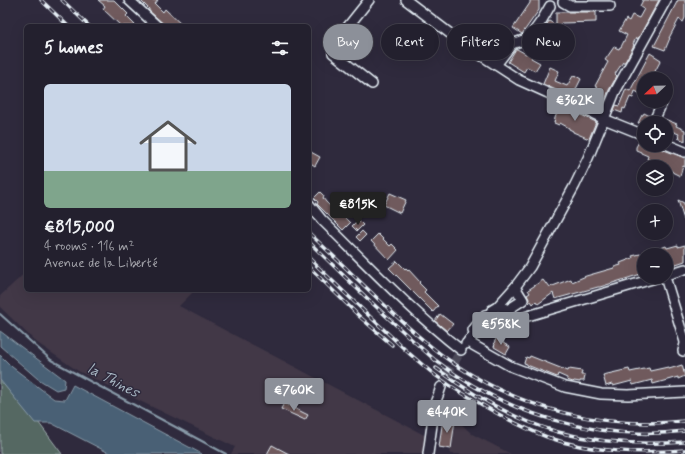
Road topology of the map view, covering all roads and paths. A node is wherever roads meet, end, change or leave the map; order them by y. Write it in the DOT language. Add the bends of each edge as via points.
graph roads {
  1 [pos="129,0"];
  2 [pos="369,0"];
  3 [pos="406,0"];
  4 [pos="666,0"];
  5 [pos="564,1"];
  6 [pos="548,3"];
  7 [pos="610,6"];
  8 [pos="154,24"];
  9 [pos="496,65"];
  10 [pos="372,84"];
  11 [pos="604,119"];
  12 [pos="637,132"];
  13 [pos="673,147"];
  14 [pos="685,152"];
  15 [pos="311,206"];
  16 [pos="685,269"];
  17 [pos="673,273"];
  18 [pos="637,284"];
  19 [pos="668,284"];
  20 [pos="516,287"];
  21 [pos="501,309"];
  22 [pos="490,314"];
  23 [pos="505,321"];
  24 [pos="494,323"];
  25 [pos="478,324"];
  26 [pos="469,340"];
  27 [pos="684,346"];
  28 [pos="461,350"];
  29 [pos="441,388"];
  30 [pos="685,392"];
  31 [pos="428,454"];
  1 -- 8 [label="street"];
  2 -- 10 [label="street" via="334,44 333,53"];
  3 -- 9 [label="street"];
  4 -- 11 [label="street"];
  5 -- 6 [label="street" via="557,6"];
  5 -- 7 [label="street" via="570,6"];
  6 -- 9 [label="street" via="542,20 529,38 512,44"];
  9 -- 11 [label="street" via="519,80"];
  11 -- 12 [label="street"];
  11 -- 20 [label="street" via="575,185 530,267"];
  13 -- 14 [label="street"];
  15 -- 28 [label="street" via="417,313"];
  16 -- 17 [label="street"];
  18 -- 23 [label="street"];
  19 -- 27 [label="street"];
  20 -- 21 [label="street"];
  20 -- 21 [label="street" via="523,300"];
  21 -- 22 [label="street" via="492,310"];
  21 -- 23 [label="street" via="507,315"];
  22 -- 24 [label="street"];
  22 -- 25 [label="street" via="485,315"];
  23 -- 24 [label="street" via="500,324"];
  24 -- 26 [label="street" via="483,327"];
  25 -- 26 [label="street" via="468,337"];
  25 -- 28 [label="street" via="459,342"];
  26 -- 28 [label="street"];
  26 -- 30 [label="street" via="510,366 565,387 621,395"];
  29 -- 31 [label="street" via="435,403"];
}
